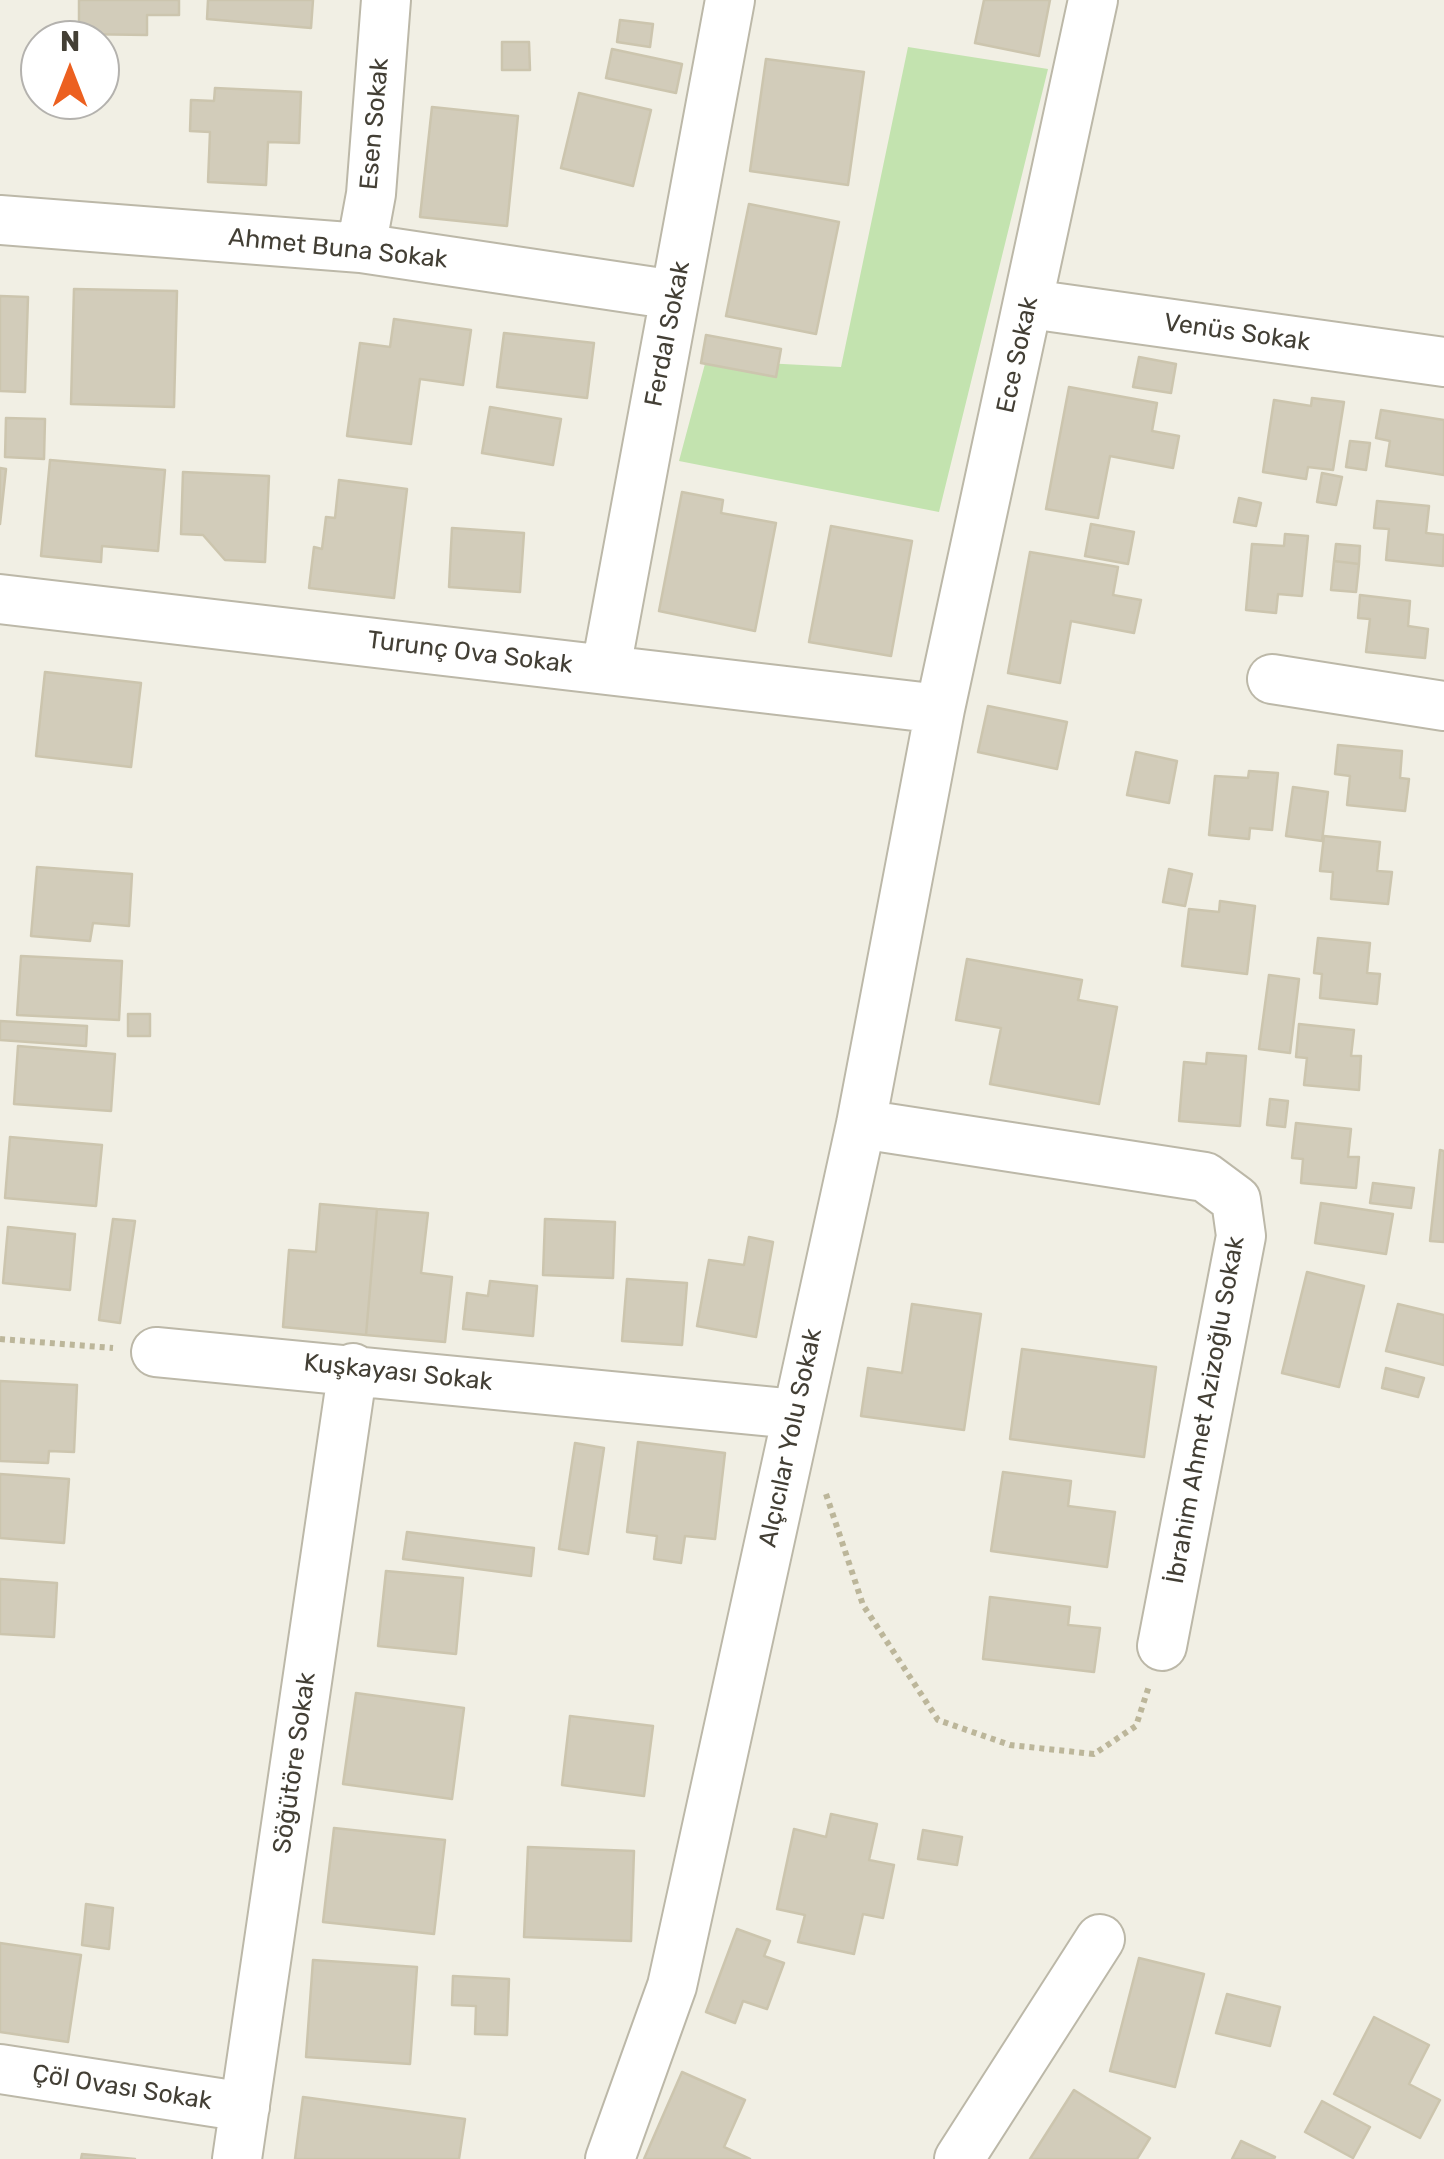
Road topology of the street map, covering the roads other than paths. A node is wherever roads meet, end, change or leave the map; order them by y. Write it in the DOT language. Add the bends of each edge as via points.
graph roads {
  1 [pos="386,0"];
  2 [pos="730,0"];
  3 [pos="1093,0"];
  4 [pos="0,220"];
  5 [pos="360,248"];
  6 [pos="675,295"];
  7 [pos="1030,304"];
  8 [pos="1444,362"];
  9 [pos="0,598"];
  10 [pos="606,668"];
  11 [pos="1272,679"];
  12 [pos="1444,706"];
  13 [pos="940,708"];
  14 [pos="861,1124"];
  15 [pos="156,1352"];
  16 [pos="353,1368"];
  17 [pos="794,1414"];
  18 [pos="1162,1646"];
  19 [pos="1100,1939"];
  20 [pos="0,2069"];
  21 [pos="245,2108"];
  22 [pos="237,2159"];
  23 [pos="610,2159"];
  24 [pos="960,2159"];
  1 -- 5 [label="street, Esen Sokak" via="371,194"];
  2 -- 6 [label="street, Ferdal Sokak"];
  3 -- 7 [label="street, Ece Sokak"];
  4 -- 5 [label="street, Ahmet Buna Sokak"];
  5 -- 6 [label="street, Ahmet Buna Sokak"];
  6 -- 10 [label="street, Ferdal Sokak"];
  7 -- 8 [label="street, Venüs Sokak"];
  7 -- 13 [label="street, Ece Sokak"];
  9 -- 10 [label="street, Turunç Ova Sokak"];
  10 -- 13 [label="street, Turunç Ova Sokak"];
  11 -- 12 [label="street"];
  13 -- 14 [label="street, Alçıcılar Yolu Sokak"];
  14 -- 17 [label="street, Alçıcılar Yolu Sokak"];
  14 -- 18 [label="street, İbrahim Ahmet Azizoğlu Sokak" via="1205,1177 1236,1200 1242,1236"];
  15 -- 16 [label="street, Kuşkayası Sokak"];
  16 -- 17 [label="street, Kuşkayası Sokak"];
  16 -- 21 [label="street, Söğütöre Sokak"];
  17 -- 23 [label="street, Alçıcılar Yolu Sokak" via="672,1986"];
  19 -- 24 [label="street"];
  20 -- 21 [label="street, Çöl Ovası Sokak"];
  21 -- 22 [label="street, Söğütöre Sokak"];
}
